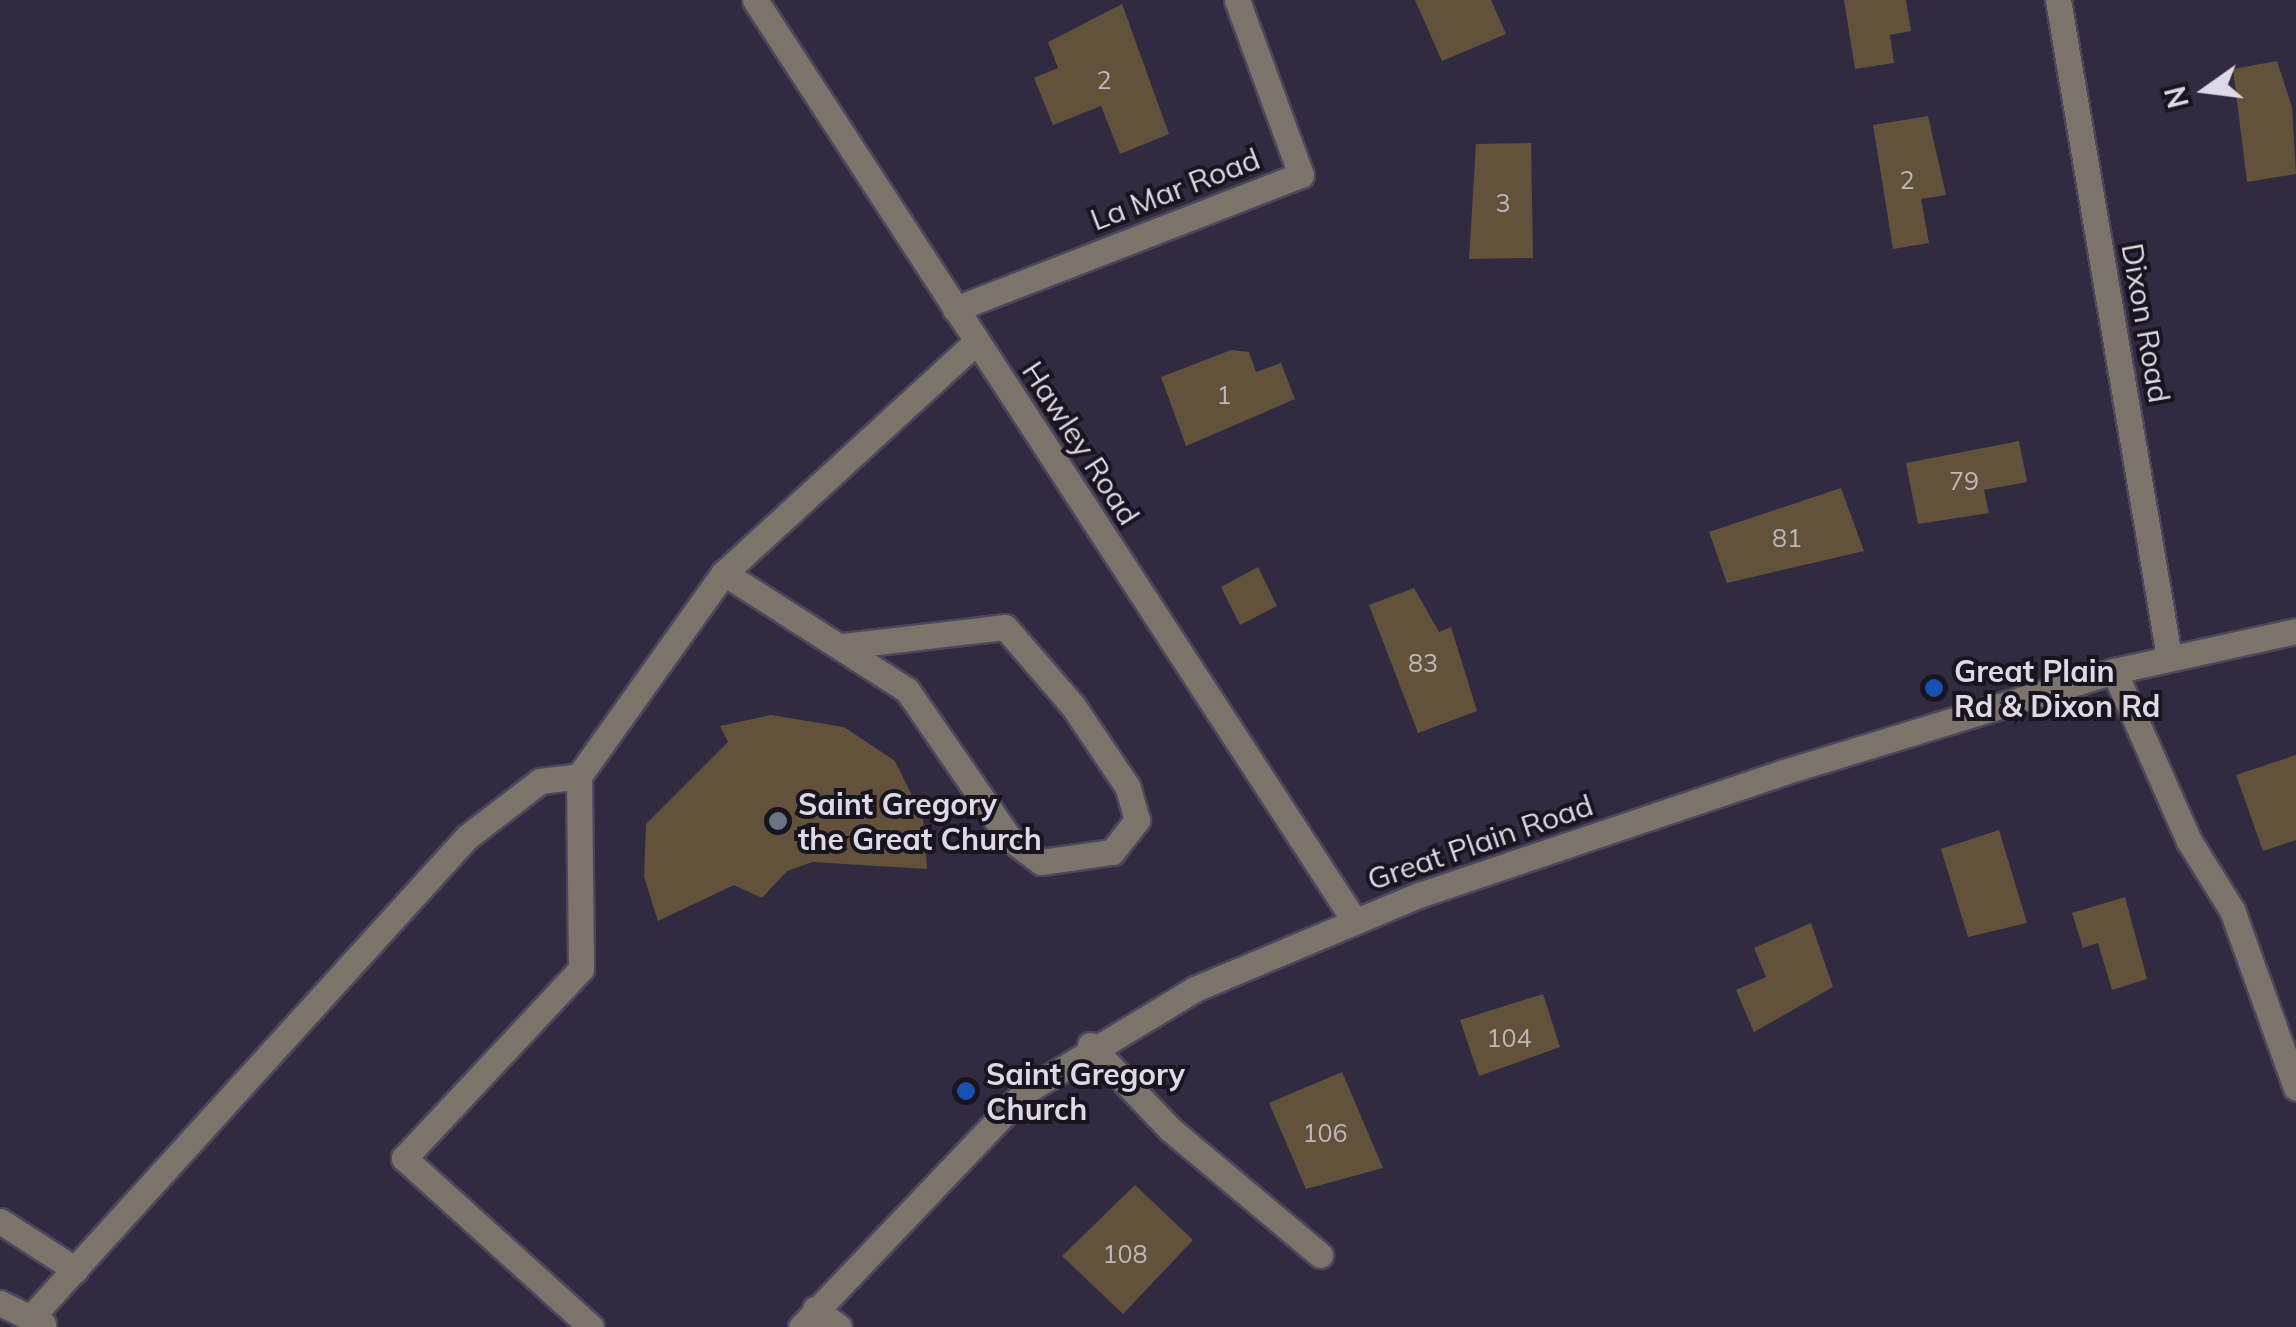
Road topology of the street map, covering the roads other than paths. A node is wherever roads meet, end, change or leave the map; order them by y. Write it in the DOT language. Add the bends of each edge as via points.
graph roads {
  1 [pos="755,0"];
  2 [pos="1237,0"];
  3 [pos="2058,0"];
  4 [pos="955,308"];
  5 [pos="976,342"];
  6 [pos="724,573"];
  7 [pos="2296,631"];
  8 [pos="843,646"];
  9 [pos="2169,657"];
  10 [pos="2114,671"];
  11 [pos="579,776"];
  12 [pos="1354,920"];
  13 [pos="1090,1045"];
  14 [pos="2296,1088"];
  15 [pos="0,1221"];
  16 [pos="1320,1255"];
  17 [pos="76,1270"];
  18 [pos="0,1303"];
  19 [pos="808,1318"];
  20 [pos="40,1320"];
  21 [pos="591,1327"];
  22 [pos="840,1327"];
  1 -- 4 [label="street, Hawley Road"];
  2 -- 4 [label="street, La Mar Road" via="1300,175"];
  3 -- 9 [label="street, Dixon Road"];
  4 -- 5 [label="street, Hawley Road"];
  5 -- 6 [label="street"];
  5 -- 12 [label="street, Hawley Road"];
  6 -- 8 [label="street"];
  6 -- 11 [label="street"];
  7 -- 9 [label="street, Great Plain Road"];
  8 -- 8 [label="street" via="908,690 1009,838 1040,862 1112,852 1137,820 1094,738 1005,627"];
  9 -- 10 [label="street, Great Plain Road"];
  10 -- 12 [label="street, Great Plain Road" via="1784,772"];
  10 -- 14 [label="street" via="2189,841 2232,910"];
  11 -- 17 [label="street" via="540,781 466,837"];
  11 -- 21 [label="street" via="581,969 404,1158"];
  12 -- 13 [label="street, Great Plain Road"];
  13 -- 16 [label="street" via="1170,1128"];
  13 -- 19 [label="street, Great Plain Road" via="969,1143"];
  15 -- 17 [label="street"];
  17 -- 20 [label="street"];
  18 -- 20 [label="street"];
  19 -- 22 [label="street"];
}
